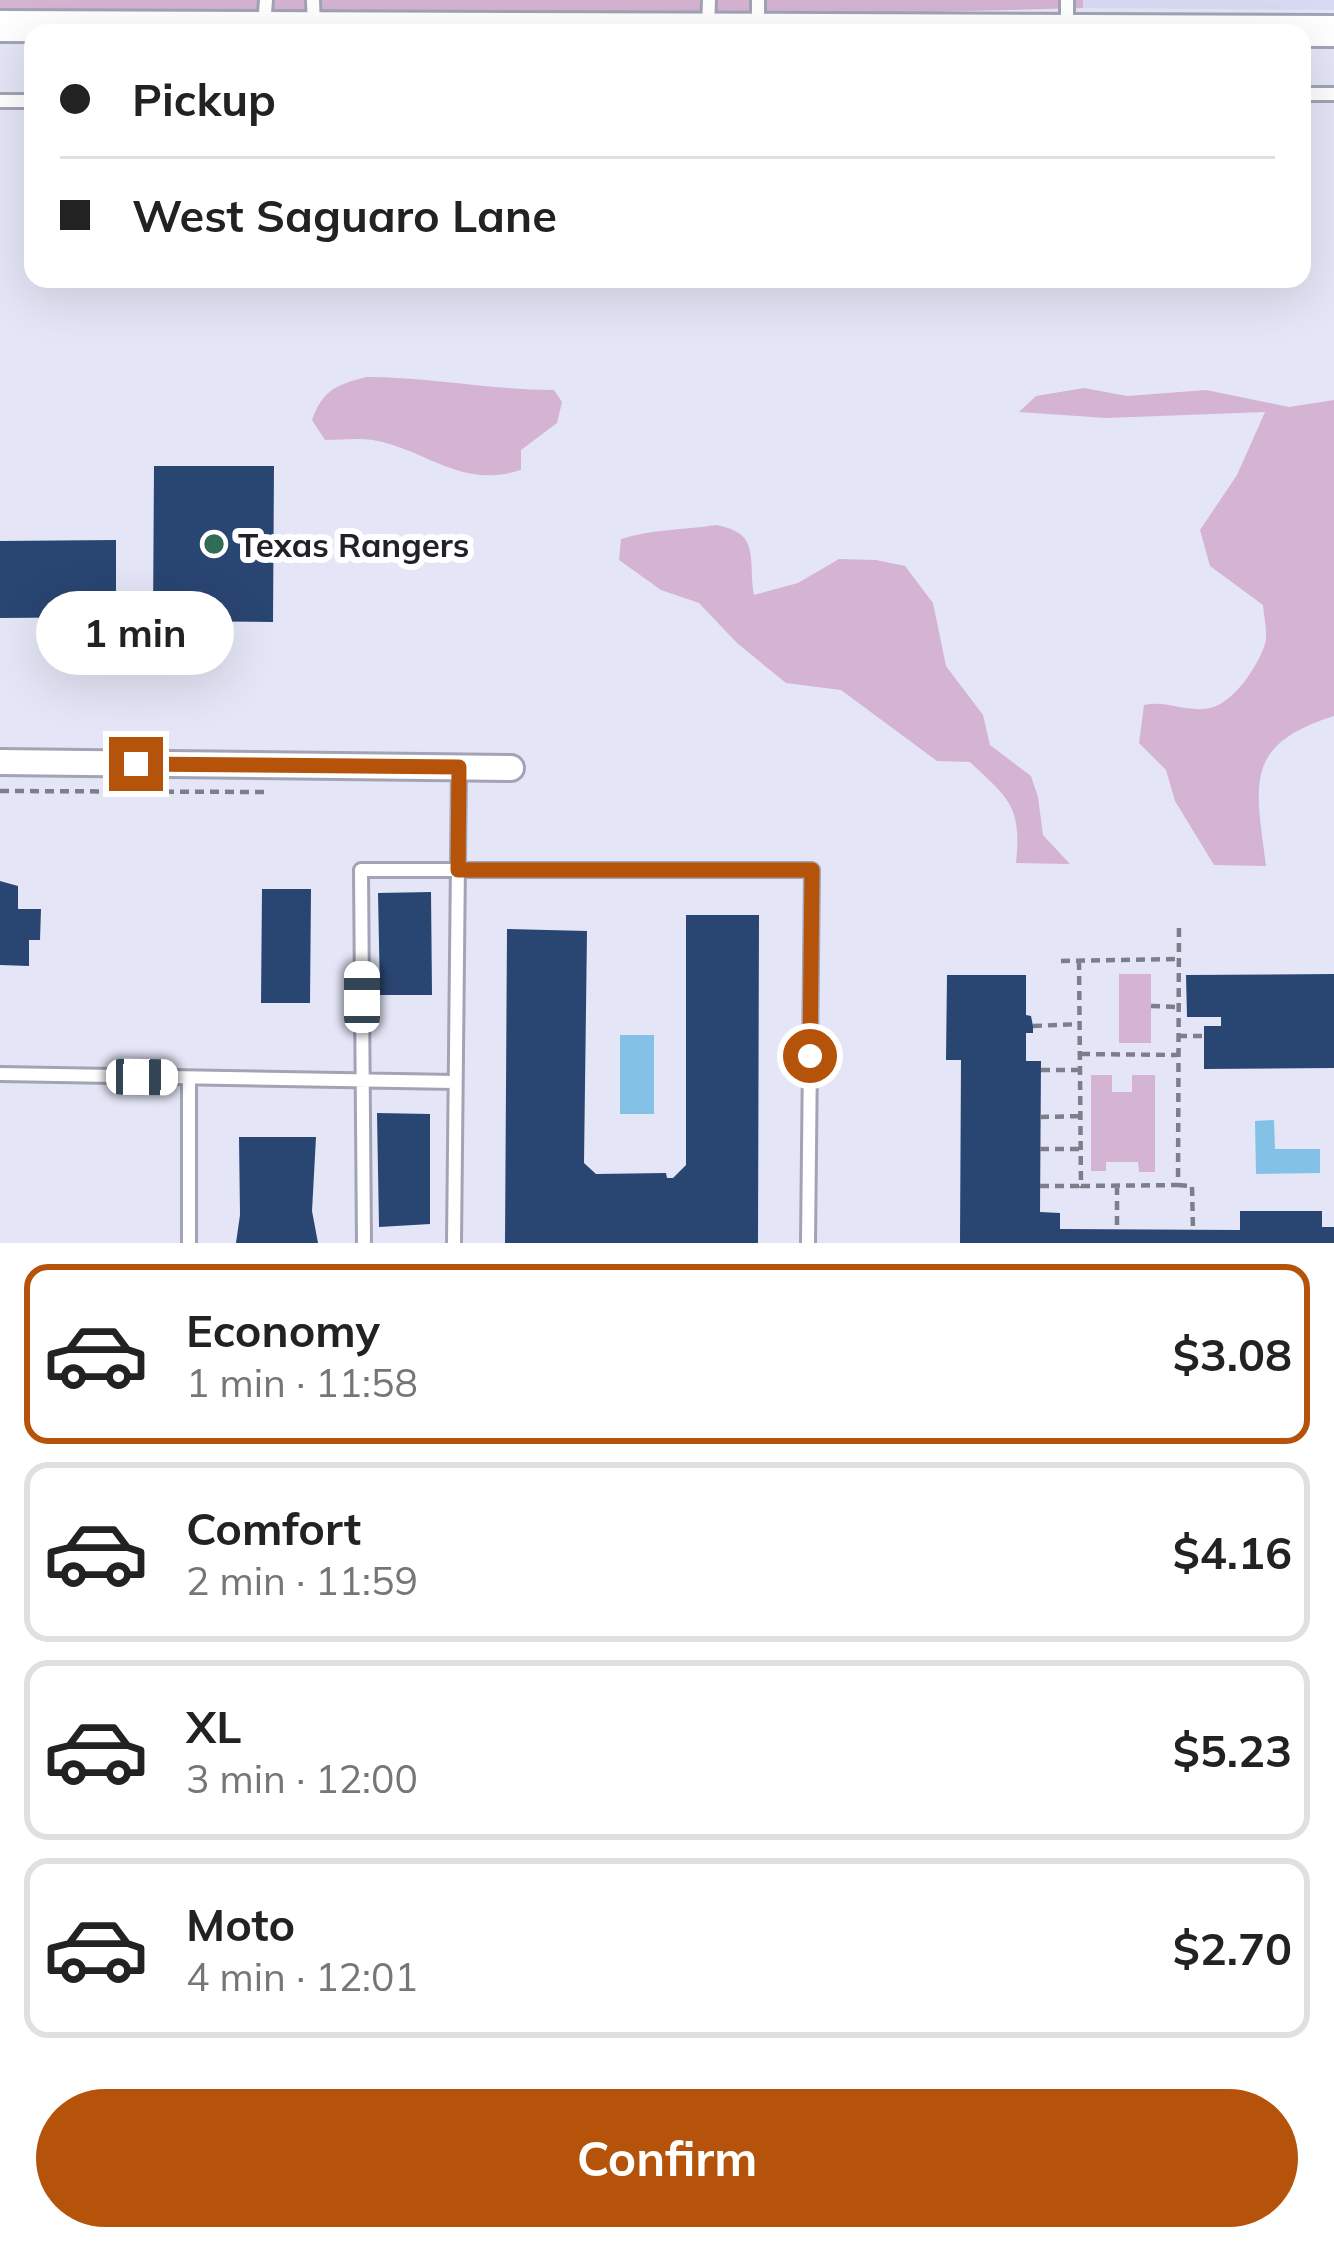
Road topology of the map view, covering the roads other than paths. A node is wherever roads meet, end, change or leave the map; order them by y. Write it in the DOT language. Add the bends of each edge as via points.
graph roads {
  1 [pos="709,14"];
  2 [pos="758,14"];
  3 [pos="289,19"];
  4 [pos="1067,21"];
  5 [pos="83,24"];
  6 [pos="1147,24"];
  7 [pos="0,762"];
  8 [pos="459,767"];
  9 [pos="511,768"];
  10 [pos="458,870"];
  11 [pos="0,1074"];
  12 [pos="189,1078"];
  13 [pos="363,1081"];
  14 [pos="455,1082"];
  15 [pos="189,1243"];
  16 [pos="364,1243"];
  17 [pos="454,1243"];
  18 [pos="808,1243"];
  1 -- 2 [label="street"];
  1 -- 3 [label="street"];
  2 -- 4 [label="street"];
  3 -- 5 [label="street"];
  4 -- 6 [label="street"];
  7 -- 8 [label="street"];
  8 -- 9 [label="street"];
  8 -- 10 [label="lane"];
  10 -- 13 [label="lane" via="362,870"];
  10 -- 14 [label="lane"];
  10 -- 18 [label="lane" via="812,870"];
  11 -- 12 [label="lane"];
  12 -- 13 [label="lane"];
  12 -- 15 [label="lane"];
  13 -- 14 [label="lane"];
  13 -- 16 [label="lane"];
  14 -- 17 [label="lane"];
}
